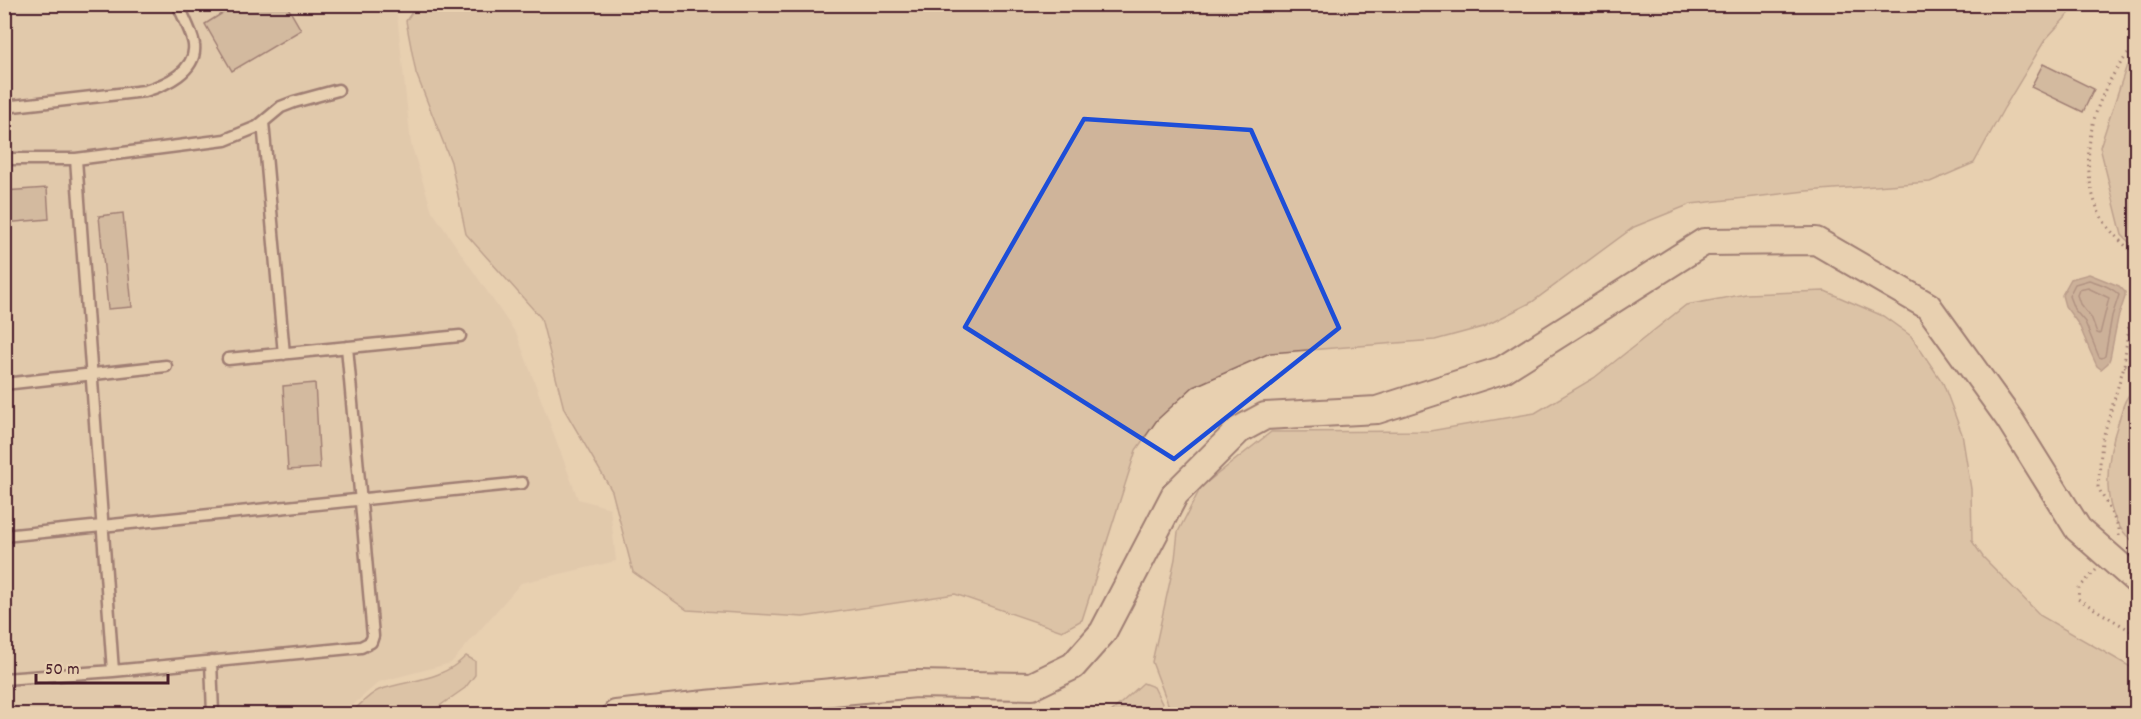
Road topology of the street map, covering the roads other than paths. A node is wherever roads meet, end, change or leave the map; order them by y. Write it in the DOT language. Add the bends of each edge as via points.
graph roads {
  1 [pos="178,4"];
  2 [pos="338,90"];
  3 [pos="4,107"];
  4 [pos="263,122"];
  5 [pos="4,159"];
  6 [pos="76,159"];
  7 [pos="460,336"];
  8 [pos="347,347"];
  9 [pos="284,354"];
  10 [pos="228,360"];
  11 [pos="166,366"];
  12 [pos="92,374"];
  13 [pos="4,384"];
  14 [pos="522,483"];
  15 [pos="360,500"];
  16 [pos="103,526"];
  17 [pos="4,536"];
  18 [pos="2136,580"];
  19 [pos="211,661"];
  20 [pos="113,670"];
  21 [pos="4,679"];
  22 [pos="213,714"];
  23 [pos="616,714"];
  1 -- 3 [label="lane" via="194,45 192,57 183,71 164,85 145,91"];
  2 -- 4 [label="lane" via="287,105"];
  4 -- 6 [label="lane" via="225,140"];
  4 -- 9 [label="lane"];
  5 -- 6 [label="lane"];
  6 -- 12 [label="lane"];
  7 -- 8 [label="lane"];
  8 -- 9 [label="lane"];
  8 -- 15 [label="lane"];
  9 -- 10 [label="lane"];
  11 -- 12 [label="lane"];
  12 -- 13 [label="lane"];
  12 -- 16 [label="lane"];
  14 -- 15 [label="lane"];
  15 -- 16 [label="lane"];
  15 -- 19 [label="lane" via="371,642 361,647"];
  16 -- 17 [label="lane"];
  16 -- 20 [label="lane"];
  18 -- 23 [label="street" via="2078,529 2010,420 1928,306 1816,241 1704,242 1502,370 1377,410 1265,416 1239,430 1174,494 1103,632 1073,666 1032,686 916,684"];
  19 -- 20 [label="lane"];
  19 -- 22 [label="lane"];
  20 -- 21 [label="lane"];
}
